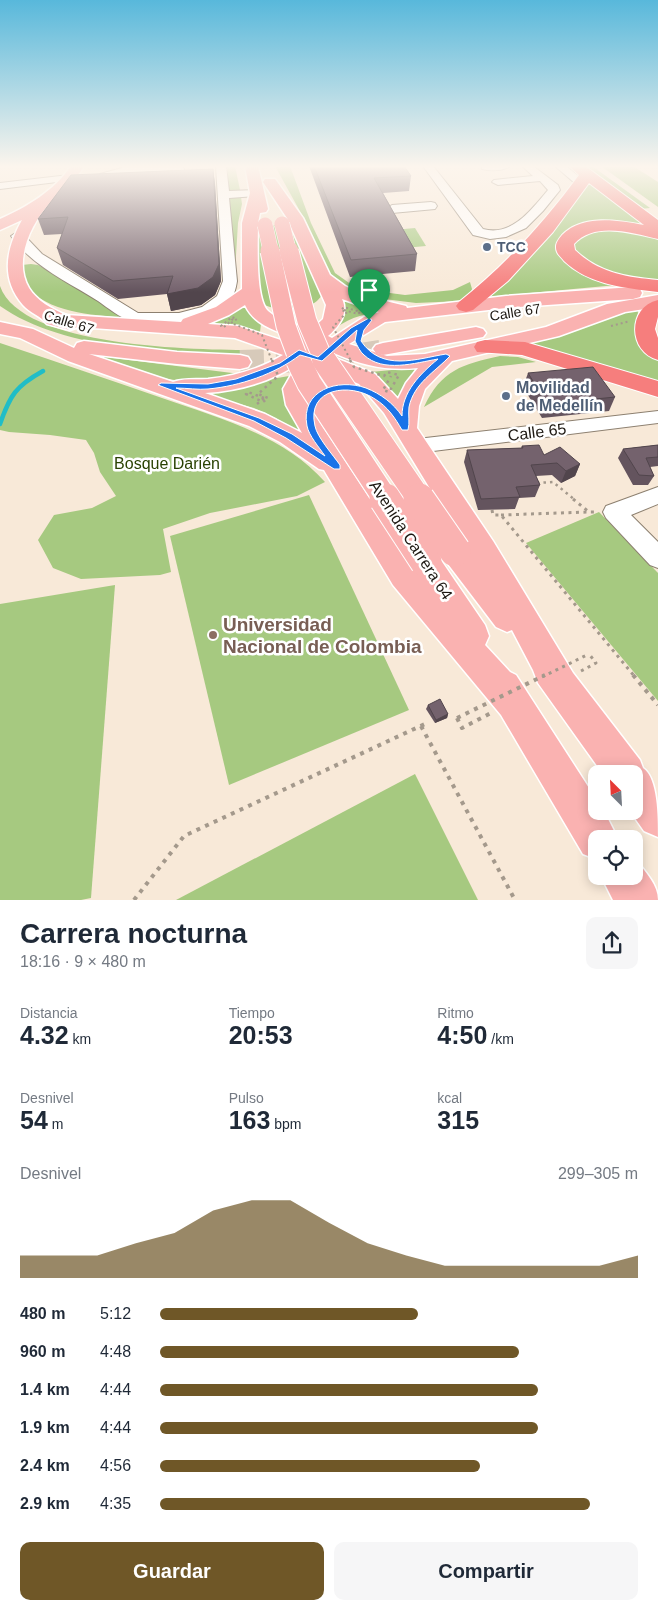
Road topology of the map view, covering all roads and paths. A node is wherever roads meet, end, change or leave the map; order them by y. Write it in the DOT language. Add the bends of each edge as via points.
graph roads {
  1 [pos="28,208"];
  2 [pos="36,208"];
  3 [pos="223,208"];
  4 [pos="256,208"];
  5 [pos="269,208"];
  6 [pos="285,208"];
  7 [pos="405,208"];
  8 [pos="460,208"];
  9 [pos="540,208"];
  10 [pos="563,208"];
  11 [pos="638,208"];
  12 [pos="392,209"];
  13 [pos="655,220"];
  14 [pos="0,225"];
  15 [pos="274,225"];
  16 [pos="658,234"];
  17 [pos="17,236"];
  18 [pos="37,257"];
  19 [pos="5,266"];
  20 [pos="325,284"];
  21 [pos="658,288"];
  22 [pos="633,293"];
  23 [pos="252,297"];
  24 [pos="658,301"];
  25 [pos="466,306"];
  26 [pos="658,306"];
  27 [pos="618,308"];
  28 [pos="344,310"];
  29 [pos="416,312"];
  30 [pos="0,317"];
  31 [pos="233,319"];
  32 [pos="54,320"];
  33 [pos="173,327"];
  34 [pos="0,328"];
  35 [pos="26,333"];
  36 [pos="485,347"];
  37 [pos="380,348"];
  38 [pos="317,349"];
  39 [pos="658,353"];
  40 [pos="245,355"];
  41 [pos="446,356"];
  42 [pos="161,385"];
  43 [pos="658,389"];
  44 [pos="257,404"];
  45 [pos="658,417"];
  46 [pos="405,427"];
  47 [pos="311,428"];
  48 [pos="337,467"];
  49 [pos="533,483"];
  50 [pos="658,496"];
  51 [pos="658,502"];
  52 [pos="492,510"];
  53 [pos="589,512"];
  54 [pos="614,512"];
  55 [pos="502,515"];
  56 [pos="441,556"];
  57 [pos="658,558"];
  58 [pos="569,678"];
  59 [pos="658,705"];
  60 [pos="503,707"];
  61 [pos="427,723"];
  62 [pos="420,726"];
  63 [pos="621,765"];
  64 [pos="643,796"];
  65 [pos="658,817"];
  66 [pos="592,830"];
  67 [pos="628,885"];
  68 [pos="134,900"];
  69 [pos="515,900"];
  70 [pos="637,900"];
  1 -- 14 [label="main road"];
  2 -- 17 [label="main road"];
  3 -- 18 [label="street" via="229,253 228,290 223,299 207,310 180,318 134,317"];
  4 -- 23 [label="main road" via="250,223"];
  5 -- 15 [label="main road"];
  6 -- 20 [label="main road" via="295,218"];
  7 -- 12 [label="street"];
  8 -- 9 [label="street" via="478,232 484,234 513,232"];
  10 -- 25 [label="highway" via="554,222 513,266"];
  11 -- 13 [label="highway"];
  15 -- 56 [label="main road, Avenida Carrera 64, bridge" via="326,366"];
  15 -- 56 [label="main road, Avenida Carrera 64, bridge" via="284,322 297,360 309,383"];
  16 -- 21 [label="highway" via="629,228 593,227 570,235 565,243 566,252 587,270 627,283"];
  17 -- 18 [label="street"];
  17 -- 19 [label="main road"];
  18 -- 19 [label="street"];
  19 -- 32 [label="main road, Calle 67" via="7,284 17,298 27,307"];
  20 -- 23 [label="main road" via="325,302 320,307 299,313 267,311"];
  20 -- 29 [label="main road" via="356,299"];
  20 -- 38 [label="main road" via="335,305 335,316"];
  21 -- 22 [label="main road, Calle 67"];
  22 -- 25 [label="main road"];
  22 -- 37 [label="main road, Calle 67"];
  23 -- 33 [label="main road" via="220,314"];
  23 -- 38 [label="main road" via="260,315"];
  24 -- 27 [label="main road, Calle 67"];
  25 -- 29 [label="main road"];
  26 -- 39 [label="highway" via="648,314 643,327 648,341"];
  27 -- 36 [label="main road" via="560,330"];
  27 -- 37 [label="main road, Calle 67"];
  28 -- 37 [label="path, bridge" via="360,312 344,307 341,310 347,312 333,327 354,367 384,376 387,372 399,375 389,392 383,390"];
  29 -- 37 [label="main road"];
  30 -- 35 [label="main road, Calle 67"];
  31 -- 44 [label="path, bridge" via="221,326 232,317 236,319 231,323 262,335 278,376 258,394 268,398 264,402 246,394 264,398"];
  32 -- 33 [label="main road"];
  32 -- 40 [label="main road, Calle 67" via="109,334"];
  33 -- 40 [label="main road" via="222,330"];
  34 -- 35 [label="main road"];
  35 -- 40 [label="main road, Calle 67" via="135,354"];
  35 -- 42 [label="main road" via="75,356"];
  36 -- 41 [label="main road"];
  36 -- 43 [label="highway" via="525,349"];
  37 -- 38 [label="main road"];
  37 -- 38 [label="main road" via="365,358"];
  37 -- 41 [label="main road" via="414,363"];
  38 -- 40 [label="main road"];
  38 -- 40 [label="main road" via="282,365"];
  38 -- 46 [label="main road" via="372,384"];
  38 -- 47 [label="main road" via="294,389 298,405"];
  40 -- 42 [label="main road" via="208,387"];
  41 -- 46 [label="main road" via="425,373 411,393"];
  42 -- 48 [label="main road" via="256,420 289,436"];
  45 -- 46 [label="street, Calle 65"];
  46 -- 47 [label="main road" via="377,396 349,387 326,391 313,401"];
  46 -- 58 [label="main road"];
  47 -- 48 [label="main road"];
  48 -- 60 [label="main road" via="404,576"];
  49 -- 53 [label="path" via="553,482"];
  50 -- 51 [label="street"];
  50 -- 54 [label="street"];
  52 -- 55 [label="path" via="493,515"];
  53 -- 54 [label="path"];
  53 -- 55 [label="path"];
  54 -- 57 [label="street"];
  55 -- 59 [label="path"];
  56 -- 58 [label="main road, Avenida Carrera 64"];
  56 -- 60 [label="main road, Avenida Carrera 64"];
  58 -- 60 [label="path, bridge" via="596,664 589,654 457,718 462,728"];
  58 -- 63 [label="main road, Avenida Carrera 64"];
  60 -- 66 [label="main road, Avenida Carrera 64"];
  61 -- 62 [label="path"];
  62 -- 68 [label="path" via="184,836"];
  62 -- 69 [label="path"];
  64 -- 65 [label="main road"];
  67 -- 70 [label="main road"];
}
